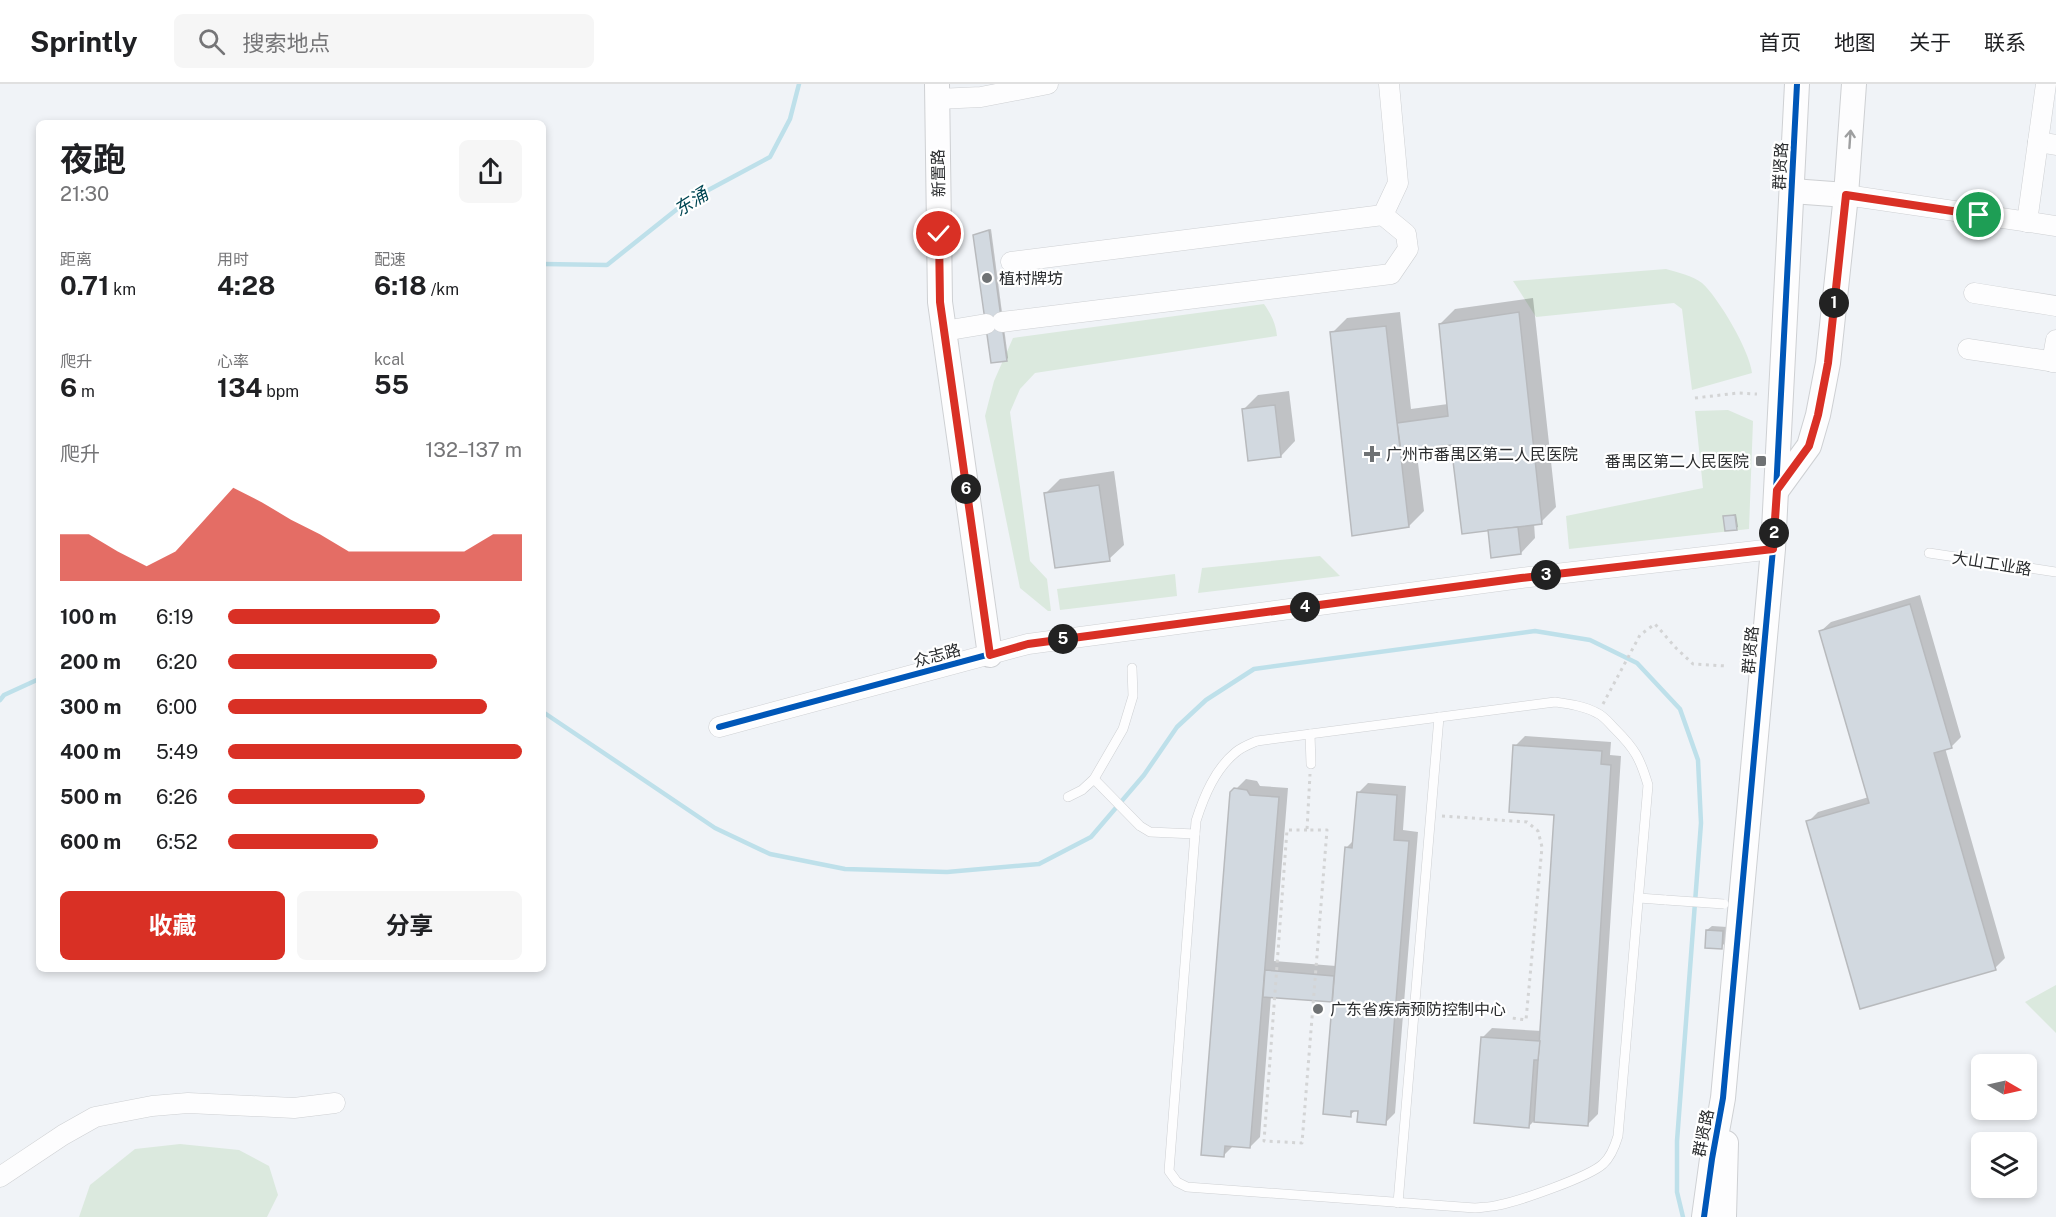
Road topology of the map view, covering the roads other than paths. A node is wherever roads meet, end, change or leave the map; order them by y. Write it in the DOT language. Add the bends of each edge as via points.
graph roads {
  1 [pos="1048,84"];
  2 [pos="1389,84"];
  3 [pos="1797,84"];
  4 [pos="1854,84"];
  5 [pos="2049,88"];
  6 [pos="937,91"];
  7 [pos="2047,143"];
  8 [pos="1792,191"];
  9 [pos="1846,195"];
  10 [pos="1383,215"];
  11 [pos="2026,222"];
  12 [pos="2056,226"];
  13 [pos="1011,262"];
  14 [pos="1974,293"];
  15 [pos="2056,306"];
  16 [pos="944,331"];
  17 [pos="2056,340"];
  18 [pos="1968,349"];
  19 [pos="2054,362"];
  20 [pos="1777,490"];
  21 [pos="1773,549"];
  22 [pos="1929,553"];
  23 [pos="2056,572"];
  24 [pos="990,655"];
  25 [pos="1132,668"];
  26 [pos="1439,717"];
  27 [pos="719,727"];
  28 [pos="1310,734"];
  29 [pos="1311,764"];
  30 [pos="1094,779"];
  31 [pos="1068,797"];
  32 [pos="1195,834"];
  33 [pos="1639,898"];
  34 [pos="1732,904"];
  35 [pos="1723,1098"];
  36 [pos="335,1102"];
  37 [pos="0,1177"];
  38 [pos="1398,1203"];
  39 [pos="1704,1217"];
  40 [pos="1724,1217"];
  1 -- 6 [label="street" via="981,97"];
  2 -- 10 [label="street" via="1398,183"];
  3 -- 8 [label="street, 群贤路"];
  9 -- 4 [label="street, one-way"];
  5 -- 7 [label="street"];
  6 -- 16 [label="street, 新置路" via="940,302"];
  7 -- 11 [label="street"];
  8 -- 9 [label="street, 群贤路"];
  8 -- 20 [label="street, 群贤路"];
  9 -- 11 [label="street"];
  9 -- 20 [label="street" via="1828,363 1818,415 1809,446"];
  10 -- 13 [label="street"];
  10 -- 16 [label="street" via="1406,234 1408,249 1391,274"];
  11 -- 12 [label="street"];
  14 -- 15 [label="street"];
  16 -- 24 [label="street, 新置路"];
  17 -- 19 [label="street"];
  18 -- 19 [label="street"];
  20 -- 21 [label="street, 群贤路"];
  21 -- 24 [label="street, 众志路" via="1028,644"];
  21 -- 34 [label="street, 群贤路"];
  22 -- 23 [label="lane, 大山工业路"];
  24 -- 27 [label="street, 众志路"];
  25 -- 30 [label="lane" via="1133,696 1123,729"];
  26 -- 28 [label="lane"];
  26 -- 33 [label="lane" via="1555,702 1598,713 1631,745 1648,785"];
  26 -- 38 [label="lane"];
  28 -- 29 [label="lane"];
  28 -- 32 [label="lane" via="1257,741 1236,752 1205,794"];
  30 -- 31 [label="lane"];
  30 -- 32 [label="lane" via="1150,832"];
  32 -- 38 [label="lane" via="1169,1171 1187,1187"];
  33 -- 34 [label="lane, bridge"];
  33 -- 38 [label="lane" via="1618,1136 1605,1163 1594,1171 1499,1205 1476,1208"];
  34 -- 35 [label="street, 群贤路"];
  35 -- 39 [label="street, 群贤路"];
  35 -- 40 [label="street, 群贤路"];
  36 -- 37 [label="street" via="294,1108 188,1103 95,1117"];
}
